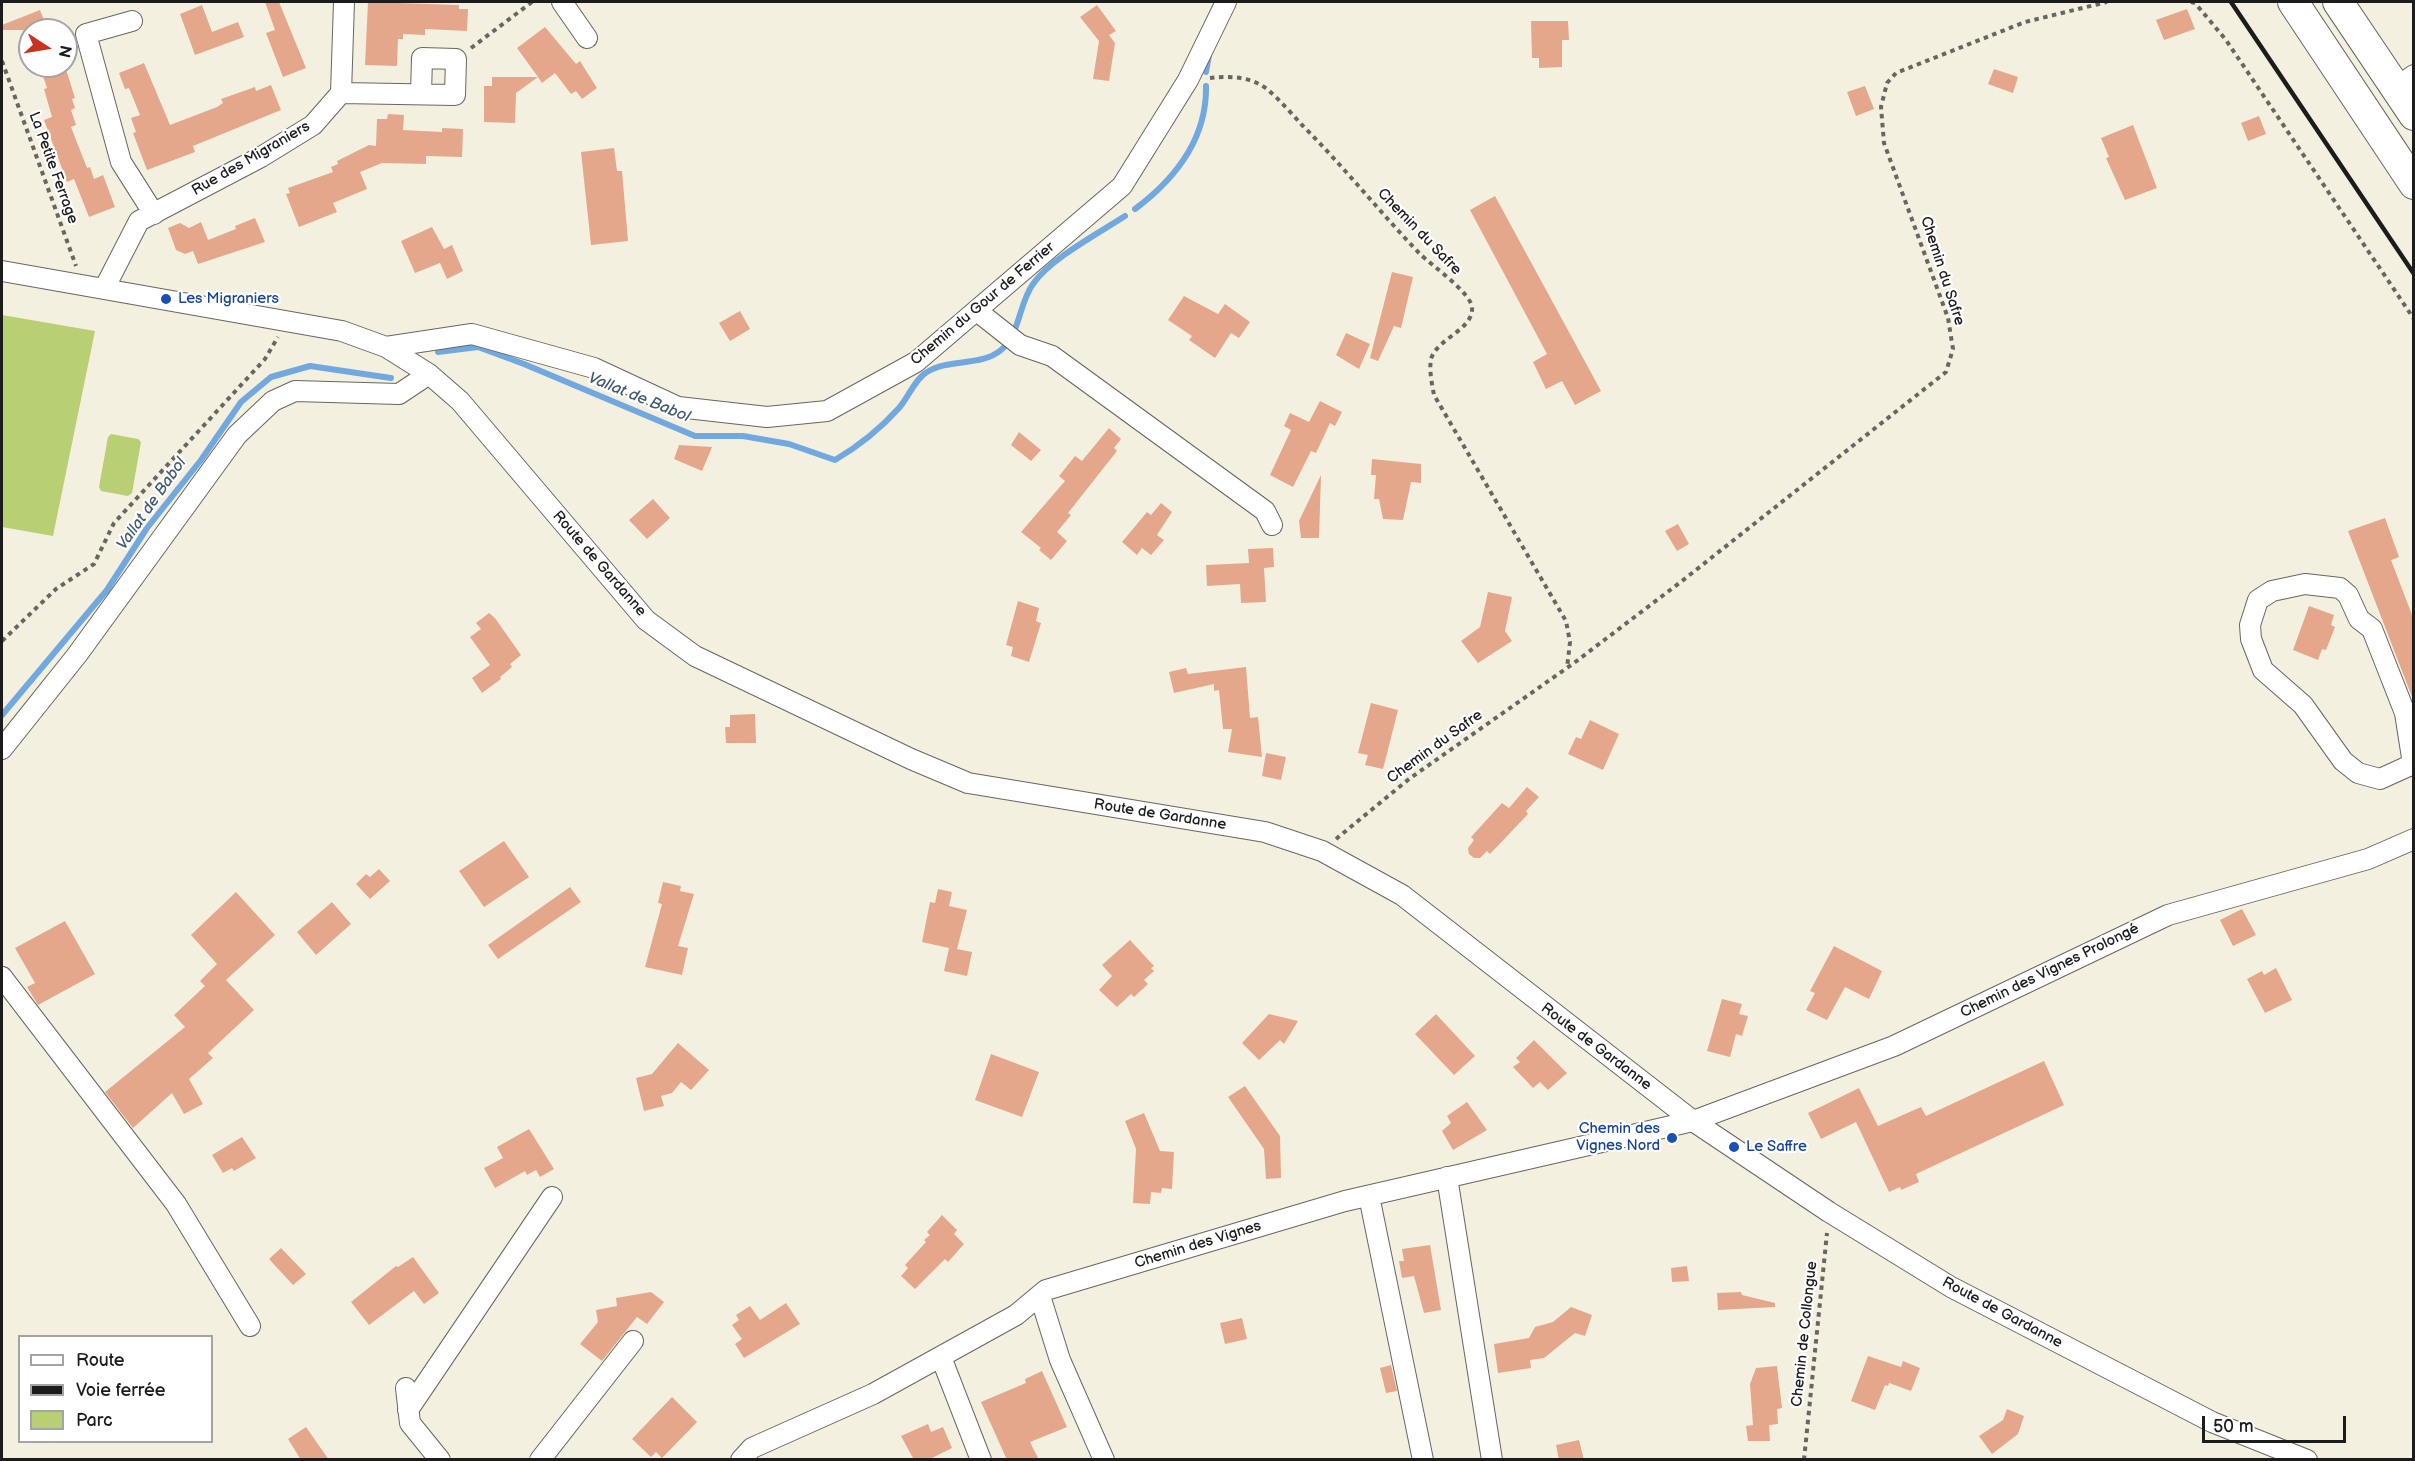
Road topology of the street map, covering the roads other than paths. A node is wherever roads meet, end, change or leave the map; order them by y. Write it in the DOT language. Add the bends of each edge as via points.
graph roads {
  1 [pos="344,2"];
  2 [pos="562,2"];
  3 [pos="1226,2"];
  4 [pos="2293,2"];
  5 [pos="2338,2"];
  6 [pos="2362,2"];
  7 [pos="132,21"];
  8 [pos="587,38"];
  9 [pos="2404,86"];
  10 [pos="341,93"];
  11 [pos="421,94"];
  12 [pos="2414,115"];
  13 [pos="2414,184"];
  14 [pos="154,214"];
  15 [pos="2,272"];
  16 [pos="105,288"];
  17 [pos="977,311"];
  18 [pos="386,346"];
  19 [pos="429,374"];
  20 [pos="1272,525"];
  21 [pos="2,749"];
  22 [pos="2413,765"];
  23 [pos="2414,839"];
  24 [pos="2,977"];
  25 [pos="1693,1121"];
  26 [pos="1447,1177"];
  27 [pos="1369,1196"];
  28 [pos="552,1197"];
  29 [pos="1040,1296"];
  30 [pos="250,1326"];
  31 [pos="633,1341"];
  32 [pos="940,1357"];
  33 [pos="406,1388"];
  34 [pos="408,1410"];
  35 [pos="440,1460"];
  36 [pos="540,1460"];
  37 [pos="741,1460"];
  38 [pos="981,1460"];
  39 [pos="1104,1460"];
  40 [pos="1423,1460"];
  41 [pos="1492,1460"];
  42 [pos="2307,1460"];
  1 -- 10 [label="street"];
  2 -- 8 [label="street"];
  3 -- 17 [label="street, Chemin du Gour de Ferrier" via="1188,80 1122,186"];
  4 -- 13 [label="highway"];
  5 -- 9 [label="highway"];
  6 -- 9 [label="highway"];
  7 -- 14 [label="street" via="86,33 122,162"];
  9 -- 12 [label="highway"];
  10 -- 11 [label="street"];
  10 -- 14 [label="street, Rue des Migraniers" via="313,125"];
  11 -- 11 [label="street" via="455,95 456,60 422,58"];
  14 -- 16 [label="street, Rue des Migraniers" via="139,221"];
  15 -- 16 [label="street, Route de Gardanne"];
  16 -- 18 [label="street, Route de Gardanne" via="342,331"];
  17 -- 18 [label="street, Chemin du Gour de Ferrier" via="916,362 827,411 767,417 678,407 594,368 472,334"];
  17 -- 20 [label="street" via="1020,345 1052,356 1169,438 1265,511"];
  18 -- 19 [label="street, Route de Gardanne"];
  19 -- 21 [label="street" via="399,394 295,391 273,400 237,435 77,655"];
  19 -- 25 [label="street, Route de Gardanne" via="460,401 646,620 695,656 968,783 1265,832 1322,851 1401,895"];
  22 -- 22 [label="street" via="2380,779 2358,773 2343,761 2303,705 2263,670 2251,639 2258,600 2272,591 2305,584 2340,588 2348,595 2359,619 2372,629 2405,713"];
  23 -- 25 [label="street, Chemin des Vignes Prolongé" via="2368,859 2168,915 1894,1046"];
  24 -- 30 [label="street" via="176,1204"];
  25 -- 26 [label="street, Chemin des Vignes"];
  25 -- 42 [label="street, Route de Gardanne" via="1951,1287 2212,1422"];
  26 -- 27 [label="street, Chemin des Vignes"];
  26 -- 41 [label="street"];
  27 -- 29 [label="street, Chemin des Vignes" via="1046,1290"];
  27 -- 40 [label="street"];
  28 -- 34 [label="street"];
  29 -- 32 [label="street, Chemin des Vignes" via="1016,1316"];
  29 -- 39 [label="street" via="1060,1360"];
  31 -- 36 [label="street"];
  32 -- 37 [label="street, Chemin des Vignes" via="873,1394 752,1448"];
  32 -- 38 [label="street"];
  33 -- 34 [label="street"];
  34 -- 35 [label="street" via="410,1423"];
}
